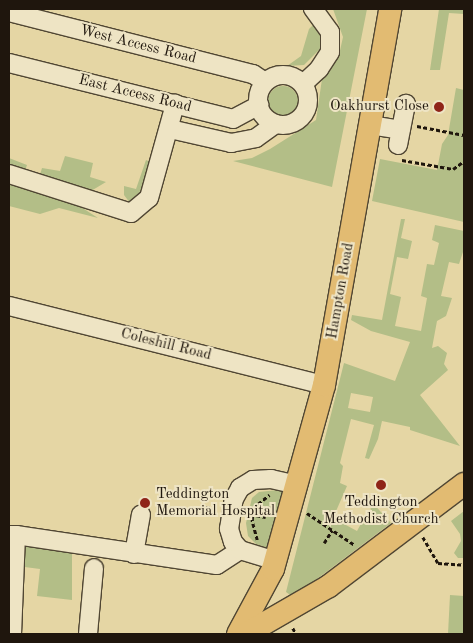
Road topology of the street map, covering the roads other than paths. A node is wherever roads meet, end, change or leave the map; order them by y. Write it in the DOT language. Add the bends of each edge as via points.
graph roads {
  1 [pos="313,9"];
  2 [pos="390,9"];
  3 [pos="9,12"];
  4 [pos="9,63"];
  5 [pos="265,82"];
  6 [pos="303,84"];
  7 [pos="174,104"];
  8 [pos="406,104"];
  9 [pos="258,105"];
  10 [pos="276,124"];
  11 [pos="370,125"];
  12 [pos="170,129"];
  13 [pos="9,174"];
  14 [pos="9,306"];
  15 [pos="324,385"];
  16 [pos="464,484"];
  17 [pos="294,494"];
  18 [pos="141,515"];
  19 [pos="12,535"];
  20 [pos="247,552"];
  21 [pos="134,554"];
  22 [pos="274,565"];
  23 [pos="94,568"];
  24 [pos="262,632"];
  25 [pos="12,634"];
  26 [pos="88,634"];
  27 [pos="238,634"];
  1 -- 6 [label="street" via="330,32 330,52 319,69"];
  2 -- 11 [label="main road, Hampton Road"];
  3 -- 5 [label="street, West Access Road" via="253,74"];
  4 -- 7 [label="street, East Access Road"];
  5 -- 6 [label="street" via="280,75 296,78"];
  5 -- 9 [label="street"];
  6 -- 10 [label="street" via="308,104 305,112 292,124"];
  7 -- 9 [label="street, East Access Road" via="233,118"];
  7 -- 12 [label="street"];
  8 -- 11 [label="street" via="399,140"];
  9 -- 10 [label="street" via="264,117"];
  10 -- 12 [label="street" via="256,138 231,143"];
  11 -- 15 [label="main road, Hampton Road"];
  12 -- 13 [label="street" via="149,198 131,213"];
  14 -- 15 [label="street, Coleshill Road"];
  15 -- 17 [label="main road, Hampton Road"];
  16 -- 24 [label="main road" via="371,556"];
  17 -- 20 [label="street" via="274,479 246,483 234,499 229,529 233,542"];
  17 -- 22 [label="main road, Hampton Road"];
  18 -- 21 [label="street"];
  19 -- 21 [label="street"];
  19 -- 25 [label="street"];
  20 -- 21 [label="street" via="217,565"];
  20 -- 22 [label="street"];
  22 -- 24 [label="main road, Hampton Road"];
  22 -- 27 [label="main road, Hampton Road"];
  23 -- 26 [label="street"];
}
